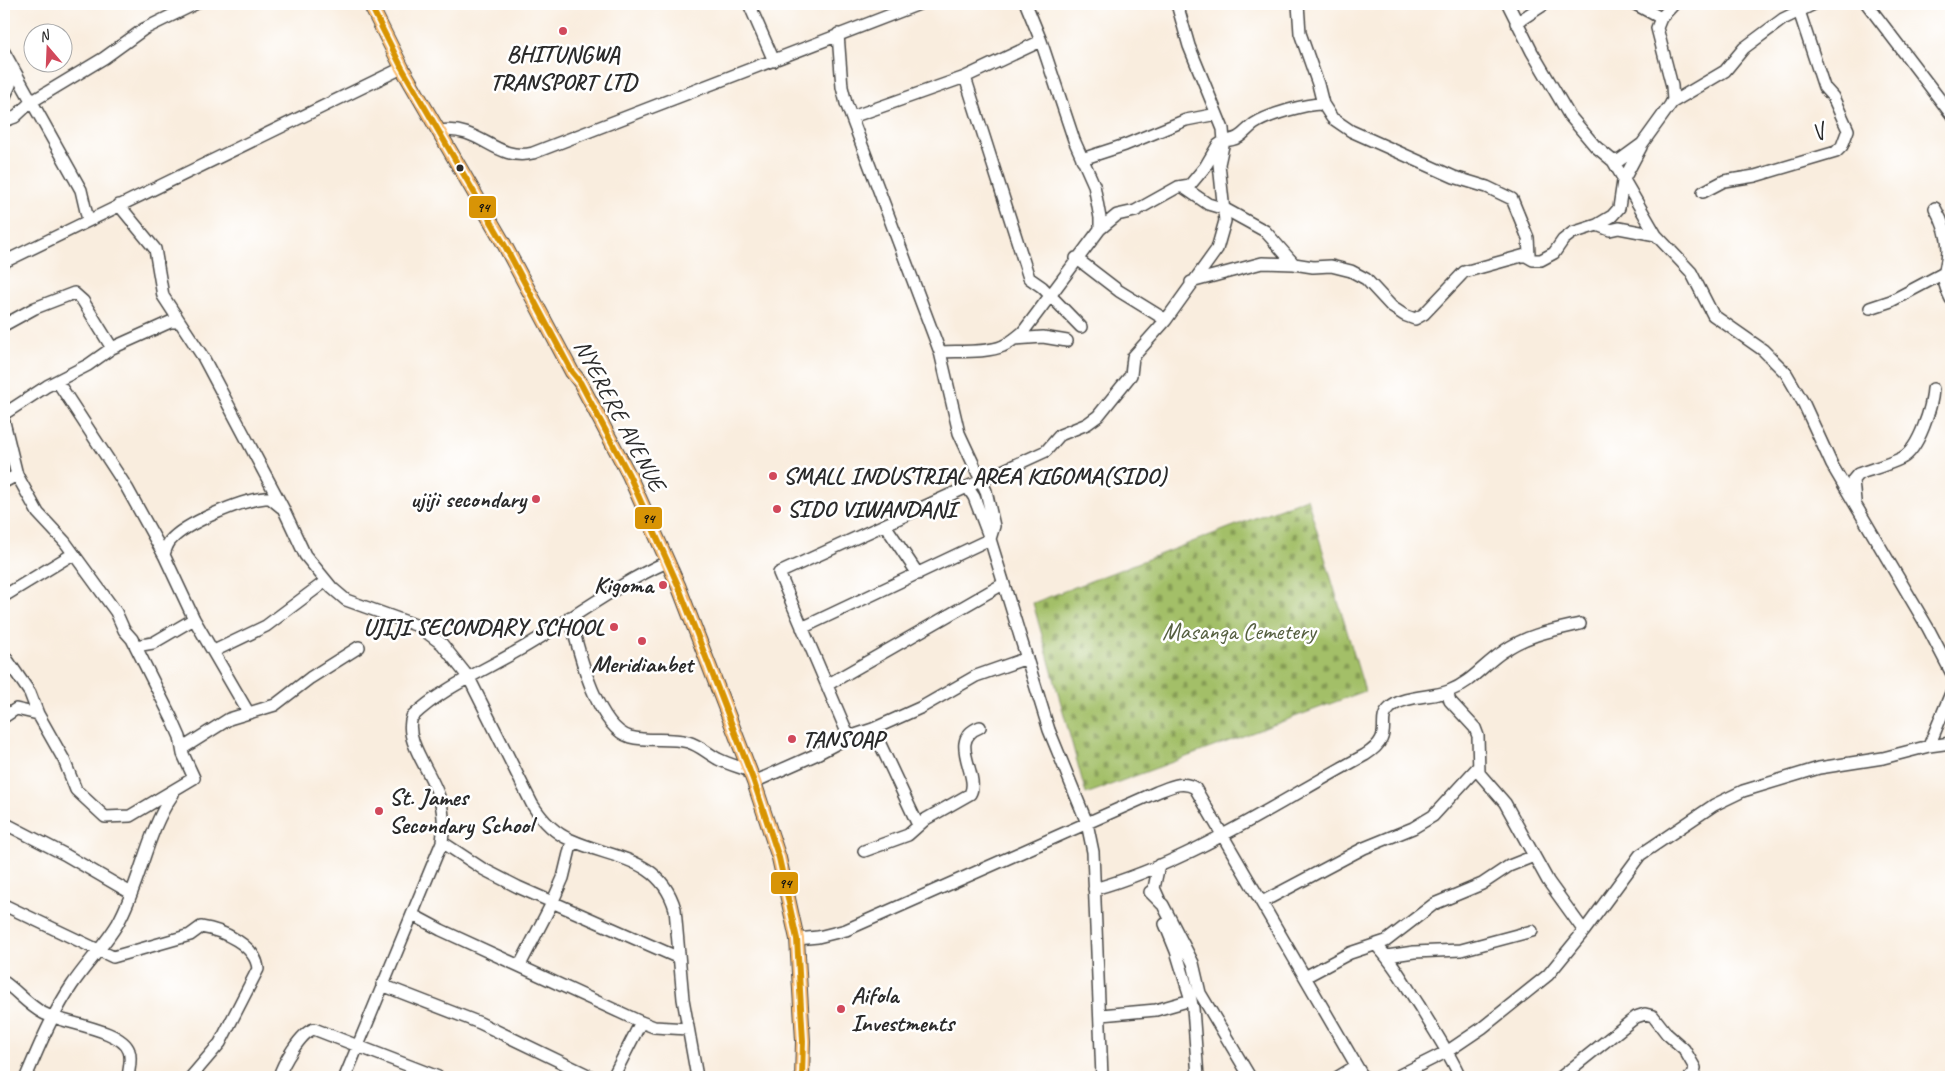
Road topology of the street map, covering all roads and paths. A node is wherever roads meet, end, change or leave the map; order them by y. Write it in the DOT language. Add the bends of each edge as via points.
graph roads {
  1 [pos="195,4"];
  2 [pos="370,4"];
  3 [pos="749,4"];
  4 [pos="919,4"];
  5 [pos="1026,4"];
  6 [pos="1177,4"];
  7 [pos="1298,4"];
  8 [pos="1508,4"];
  9 [pos="1545,4"];
  10 [pos="1635,4"];
  11 [pos="1674,4"];
  12 [pos="1814,4"];
  13 [pos="1866,4"];
  14 [pos="1800,11"];
  15 [pos="1661,18"];
  16 [pos="1516,23"];
  17 [pos="838,34"];
  18 [pos="1041,41"];
  19 [pos="4,52"];
  20 [pos="774,61"];
  21 [pos="402,68"];
  22 [pos="13,69"];
  23 [pos="965,77"];
  24 [pos="1320,92"];
  25 [pos="4,98"];
  26 [pos="31,102"];
  27 [pos="1672,103"];
  28 [pos="1323,104"];
  29 [pos="1308,105"];
  30 [pos="1217,114"];
  31 [pos="1951,114"];
  32 [pos="15,117"];
  33 [pos="852,117"];
  34 [pos="4,121"];
  35 [pos="43,126"];
  36 [pos="439,130"];
  37 [pos="1224,140"];
  38 [pos="1642,144"];
  39 [pos="1082,159"];
  40 [pos="1613,161"];
  41 [pos="1623,181"];
  42 [pos="1183,187"];
  43 [pos="1703,192"];
  44 [pos="119,205"];
  45 [pos="1936,208"];
  46 [pos="1225,209"];
  47 [pos="88,220"];
  48 [pos="1242,220"];
  49 [pos="1597,225"];
  50 [pos="1224,228"];
  51 [pos="1100,229"];
  52 [pos="1656,235"];
  53 [pos="1526,256"];
  54 [pos="4,258"];
  55 [pos="1076,258"];
  56 [pos="1294,264"];
  57 [pos="1942,274"];
  58 [pos="1928,280"];
  59 [pos="1191,282"];
  60 [pos="1949,295"];
  61 [pos="1050,296"];
  62 [pos="1870,308"];
  63 [pos="1166,320"];
  64 [pos="178,322"];
  65 [pos="4,325"];
  66 [pos="1081,327"];
  67 [pos="1014,339"];
  68 [pos="1067,341"];
  69 [pos="112,348"];
  70 [pos="940,352"];
  71 [pos="57,381"];
  72 [pos="1933,389"];
  73 [pos="4,414"];
  74 [pos="4,422"];
  75 [pos="17,474"];
  76 [pos="982,480"];
  77 [pos="4,482"];
  78 [pos="968,488"];
  79 [pos="1856,503"];
  80 [pos="283,508"];
  81 [pos="885,525"];
  82 [pos="990,539"];
  83 [pos="73,554"];
  84 [pos="164,555"];
  85 [pos="667,562"];
  86 [pos="918,574"];
  87 [pos="326,581"];
  88 [pos="1003,584"];
  89 [pos="4,596"];
  90 [pos="570,617"];
  91 [pos="194,619"];
  92 [pos="1580,624"];
  93 [pos="802,628"];
  94 [pos="153,644"];
  95 [pos="136,646"];
  96 [pos="359,647"];
  97 [pos="214,651"];
  98 [pos="4,654"];
  99 [pos="1027,658"];
  100 [pos="144,662"];
  101 [pos="1951,672"];
  102 [pos="469,678"];
  103 [pos="827,685"];
  104 [pos="1447,692"];
  105 [pos="1951,693"];
  106 [pos="248,712"];
  107 [pos="6,713"];
  108 [pos="38,714"];
  109 [pos="1951,717"];
  110 [pos="980,727"];
  111 [pos="873,729"];
  112 [pos="1937,732"];
  113 [pos="849,738"];
  114 [pos="1951,743"];
  115 [pos="1929,746"];
  116 [pos="183,748"];
  117 [pos="1477,768"];
  118 [pos="752,776"];
  119 [pos="176,790"];
  120 [pos="4,823"];
  121 [pos="1087,823"];
  122 [pos="918,825"];
  123 [pos="1223,834"];
  124 [pos="572,841"];
  125 [pos="442,842"];
  126 [pos="864,851"];
  127 [pos="1534,856"];
  128 [pos="1159,865"];
  129 [pos="1141,872"];
  130 [pos="1094,889"];
  131 [pos="1150,892"];
  132 [pos="131,893"];
  133 [pos="1159,900"];
  134 [pos="1262,902"];
  135 [pos="552,903"];
  136 [pos="4,905"];
  137 [pos="413,915"];
  138 [pos="1532,931"];
  139 [pos="1584,931"];
  140 [pos="797,938"];
  141 [pos="1376,945"];
  142 [pos="98,949"];
  143 [pos="1387,956"];
  144 [pos="678,958"];
  145 [pos="520,965"];
  146 [pos="1305,977"];
  147 [pos="4,982"];
  148 [pos="382,985"];
  149 [pos="1195,1000"];
  150 [pos="1101,1014"];
  151 [pos="52,1016"];
  152 [pos="641,1022"];
  153 [pos="688,1029"];
  154 [pos="359,1046"];
  155 [pos="1448,1051"];
  156 [pos="1356,1066"];
  157 [pos="26,1077"];
  158 [pos="128,1077"];
  159 [pos="191,1077"];
  160 [pos="279,1077"];
  161 [pos="345,1077"];
  162 [pos="438,1077"];
  163 [pos="592,1077"];
  164 [pos="613,1077"];
  165 [pos="698,1077"];
  166 [pos="802,1077"];
  167 [pos="1102,1077"];
  168 [pos="1198,1077"];
  169 [pos="1250,1077"];
  170 [pos="1338,1077"];
  171 [pos="1363,1077"];
  172 [pos="1396,1077"];
  173 [pos="1460,1077"];
  174 [pos="1561,1077"];
  175 [pos="1690,1077"];
  1 -- 26 [label="street" via="144,29 104,58"];
  2 -- 21 [label="main road, NYERERE AVENUE"];
  3 -- 20 [label="street"];
  4 -- 17 [label="street"];
  5 -- 18 [label="street"];
  6 -- 30 [label="street" via="1189,46"];
  7 -- 24 [label="street" via="1300,33"];
  8 -- 16 [label="street"];
  9 -- 16 [label="street"];
  10 -- 15 [label="street"];
  11 -- 15 [label="street"];
  12 -- 14 [label="street"];
  13 -- 31 [label="street"];
  14 -- 27 [label="street" via="1784,18 1744,48 1725,71"];
  14 -- 43 [label="street, V" via="1824,86 1840,109 1848,130 1842,146 1827,155 1755,176 1724,181"];
  15 -- 27 [label="street" via="1657,33 1672,86"];
  16 -- 40 [label="street" via="1569,115 1595,146"];
  17 -- 20 [label="street"];
  17 -- 33 [label="street" via="842,87"];
  18 -- 23 [label="street"];
  18 -- 39 [label="street"];
  19 -- 22 [label="street"];
  20 -- 36 [label="street" via="524,155 509,154 468,132"];
  21 -- 36 [label="main road, NYERERE AVENUE"];
  21 -- 44 [label="street"];
  22 -- 25 [label="street"];
  22 -- 26 [label="street"];
  23 -- 33 [label="street"];
  23 -- 61 [label="street" via="1021,259 1029,278"];
  24 -- 28 [label="street"];
  24 -- 29 [label="street"];
  26 -- 32 [label="street"];
  26 -- 35 [label="street"];
  27 -- 38 [label="street"];
  28 -- 29 [label="street"];
  28 -- 53 [label="street" via="1332,118 1351,131 1512,199 1530,249"];
  29 -- 37 [label="street" via="1261,120 1236,140"];
  30 -- 37 [label="street"];
  30 -- 39 [label="street" via="1186,120 1132,143"];
  32 -- 34 [label="street"];
  32 -- 35 [label="street"];
  33 -- 70 [label="street"];
  35 -- 47 [label="street" via="81,190"];
  36 -- 85 [label="main road, NYERERE AVENUE" via="612,440"];
  37 -- 42 [label="street" via="1193,182"];
  37 -- 46 [label="street" via="1219,164"];
  38 -- 40 [label="street" via="1620,160"];
  38 -- 41 [label="street"];
  39 -- 51 [label="street" via="1099,203"];
  40 -- 41 [label="street"];
  41 -- 49 [label="street" via="1618,208"];
  41 -- 52 [label="street"];
  42 -- 46 [label="street" via="1208,204"];
  42 -- 51 [label="street" via="1134,211 1117,215"];
  44 -- 47 [label="street"];
  44 -- 64 [label="street" via="155,249 160,287"];
  45 -- 57 [label="street" via="1947,241"];
  46 -- 48 [label="street"];
  46 -- 50 [label="street"];
  47 -- 54 [label="street"];
  48 -- 50 [label="street"];
  48 -- 56 [label="street" via="1265,231"];
  49 -- 52 [label="street" via="1610,230 1619,228"];
  49 -- 53 [label="street" via="1572,234 1549,256 1533,260"];
  50 -- 59 [label="street" via="1210,260"];
  51 -- 55 [label="street"];
  52 -- 79 [label="street" via="1691,272 1713,315 1763,350 1786,373 1832,465"];
  53 -- 56 [label="street" via="1464,272 1434,305 1415,319 1404,315 1366,279 1351,271 1331,266 1313,268"];
  55 -- 61 [label="street"];
  55 -- 63 [label="street" via="1119,291"];
  56 -- 59 [label="street" via="1262,263"];
  57 -- 58 [label="street"];
  57 -- 60 [label="street"];
  58 -- 60 [label="street"];
  58 -- 62 [label="street" via="1891,301"];
  59 -- 63 [label="street"];
  61 -- 66 [label="street"];
  61 -- 67 [label="street"];
  63 -- 76 [label="street" via="1133,357 1131,375 1098,416 1060,435 1046,451"];
  64 -- 69 [label="street" via="170,322"];
  64 -- 80 [label="street" via="203,357"];
  65 -- 69 [label="street" via="34,308 74,293 83,301"];
  67 -- 68 [label="street" via="1043,337"];
  67 -- 70 [label="street" via="1002,347 991,349"];
  69 -- 71 [label="street"];
  70 -- 76 [label="street" via="959,433"];
  71 -- 73 [label="street"];
  71 -- 84 [label="street" via="127,488"];
  72 -- 79 [label="street" via="1926,421 1912,448 1902,458 1858,474 1853,480"];
  74 -- 75 [label="street"];
  75 -- 77 [label="street"];
  75 -- 83 [label="street" via="38,513"];
  76 -- 78 [label="street"];
  76 -- 82 [label="street" via="994,526"];
  78 -- 81 [label="street"];
  78 -- 82 [label="street"];
  79 -- 101 [label="street"];
  80 -- 84 [label="street" via="270,498 234,504 182,531 170,541"];
  80 -- 87 [label="street" via="305,555"];
  81 -- 86 [label="street"];
  81 -- 93 [label="street" via="779,573"];
  82 -- 86 [label="street"];
  82 -- 88 [label="street"];
  83 -- 89 [label="street"];
  83 -- 95 [label="street" via="116,612"];
  84 -- 91 [label="street"];
  85 -- 90 [label="street"];
  85 -- 118 [label="main road, NYERERE AVENUE"];
  86 -- 93 [label="street"];
  87 -- 97 [label="street" via="266,626"];
  87 -- 102 [label="street" via="346,600 418,626 442,644"];
  88 -- 99 [label="street"];
  88 -- 103 [label="street"];
  90 -- 102 [label="street"];
  90 -- 118 [label="street" via="596,700 616,730 629,737 686,742"];
  91 -- 94 [label="street"];
  91 -- 97 [label="street"];
  92 -- 104 [label="street" via="1520,642 1493,659 1475,677"];
  93 -- 103 [label="street"];
  94 -- 95 [label="street"];
  94 -- 100 [label="street"];
  95 -- 100 [label="street"];
  96 -- 106 [label="street" via="269,708"];
  97 -- 106 [label="street"];
  98 -- 108 [label="street" via="30,693"];
  99 -- 111 [label="street" via="976,676 922,707"];
  99 -- 121 [label="street" via="1049,730"];
  100 -- 116 [label="street"];
  102 -- 124 [label="street" via="536,811 544,822"];
  102 -- 125 [label="street" via="425,706 412,717 410,724 411,737 440,799 444,820"];
  103 -- 113 [label="street"];
  104 -- 117 [label="street" via="1450,701 1475,728 1478,736"];
  104 -- 123 [label="street" via="1392,707 1385,717 1384,738 1375,750"];
  105 -- 112 [label="street"];
  106 -- 116 [label="street" via="223,722"];
  107 -- 108 [label="street" via="16,709"];
  108 -- 119 [label="street" via="64,760 76,790 104,817 130,816"];
  109 -- 112 [label="street"];
  110 -- 122 [label="street" via="965,743 972,791"];
  111 -- 113 [label="street"];
  111 -- 122 [label="street"];
  112 -- 115 [label="street"];
  113 -- 118 [label="street" via="815,755"];
  114 -- 115 [label="street"];
  115 -- 139 [label="street" via="1883,758 1819,768 1743,791 1714,805 1640,855"];
  116 -- 119 [label="street" via="194,778"];
  117 -- 127 [label="street" via="1505,804"];
  117 -- 134 [label="street" via="1439,810 1413,828 1364,848"];
  118 -- 140 [label="main road, NYERERE AVENUE" via="779,858"];
  119 -- 132 [label="street" via="151,834"];
  120 -- 132 [label="street"];
  121 -- 123 [label="street" via="1156,792 1188,784 1195,788"];
  121 -- 130 [label="street" via="1093,852"];
  121 -- 140 [label="street" via="846,930"];
  122 -- 126 [label="street" via="908,835"];
  123 -- 128 [label="street"];
  123 -- 134 [label="street"];
  124 -- 135 [label="street" via="563,878"];
  124 -- 144 [label="street" via="631,861 660,878 675,909"];
  125 -- 135 [label="street" via="483,869"];
  125 -- 137 [label="street"];
  127 -- 139 [label="street" via="1560,900"];
  127 -- 141 [label="street" via="1509,866 1482,884 1434,904 1397,934"];
  128 -- 129 [label="street"];
  128 -- 133 [label="street" via="1154,888"];
  129 -- 130 [label="street"];
  129 -- 131 [label="street"];
  130 -- 150 [label="street"];
  131 -- 133 [label="street"];
  131 -- 149 [label="street"];
  132 -- 142 [label="street" via="117,925"];
  133 -- 149 [label="street" via="1192,963"];
  134 -- 146 [label="street"];
  135 -- 144 [label="street"];
  135 -- 145 [label="street"];
  136 -- 142 [label="street"];
  137 -- 145 [label="street"];
  137 -- 148 [label="street"];
  138 -- 143 [label="street" via="1461,950"];
  139 -- 155 [label="street" via="1548,975"];
  140 -- 166 [label="main road, NYERERE AVENUE"];
  141 -- 143 [label="street"];
  141 -- 146 [label="street" via="1350,953"];
  142 -- 151 [label="street"];
  142 -- 159 [label="street" via="118,957 190,935 201,927 238,942 251,952 258,969 239,1009 220,1043"];
  143 -- 155 [label="street"];
  144 -- 153 [label="street"];
  145 -- 152 [label="street"];
  146 -- 156 [label="street"];
  147 -- 151 [label="street" via="43,1013"];
  148 -- 154 [label="street"];
  148 -- 163 [label="street" via="480,1023"];
  149 -- 150 [label="street" via="1156,1010"];
  149 -- 168 [label="street"];
  149 -- 169 [label="street"];
  150 -- 167 [label="street"];
  151 -- 157 [label="street"];
  151 -- 158 [label="street" via="82,1024 117,1039 127,1047 130,1052"];
  152 -- 153 [label="street"];
  152 -- 164 [label="street"];
  153 -- 165 [label="street"];
  154 -- 160 [label="street" via="309,1030 296,1045"];
  154 -- 161 [label="street"];
  154 -- 162 [label="street"];
  155 -- 172 [label="street"];
  155 -- 173 [label="street"];
  156 -- 170 [label="street"];
  156 -- 171 [label="street"];
  174 -- 175 [label="street" via="1636,1017 1645,1014 1653,1016 1684,1049 1695,1068"];
}
